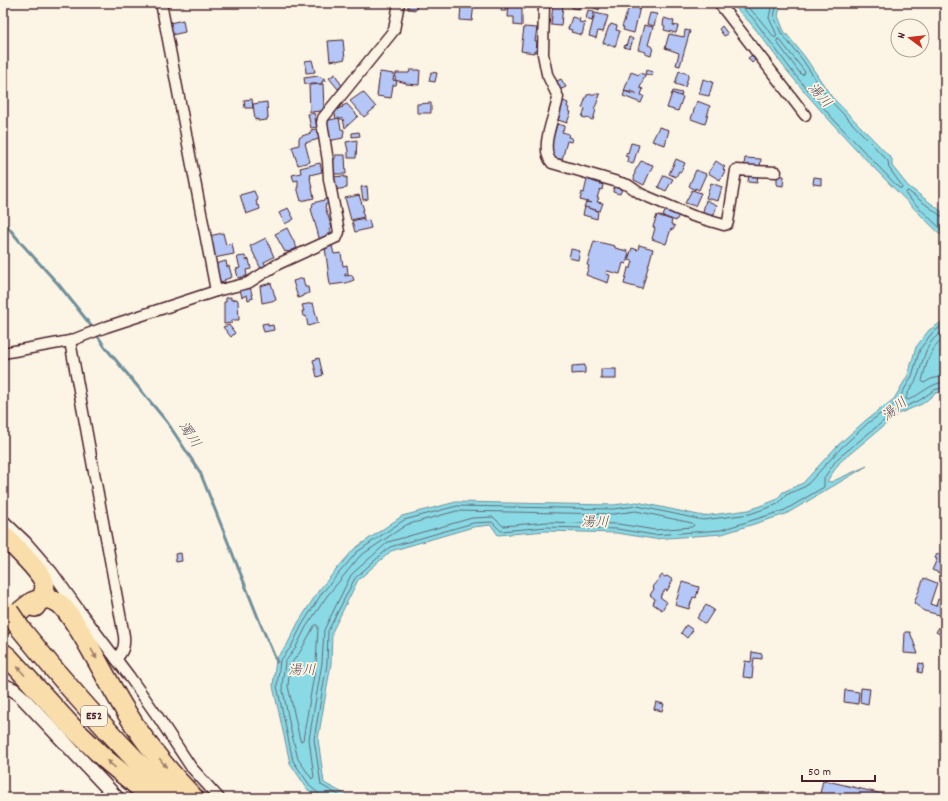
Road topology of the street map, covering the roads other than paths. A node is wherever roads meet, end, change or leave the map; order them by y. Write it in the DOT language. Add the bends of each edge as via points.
graph roads {
  1 [pos="161,3"];
  2 [pos="399,3"];
  3 [pos="544,3"];
  4 [pos="719,3"];
  5 [pos="805,115"];
  6 [pos="776,172"];
  7 [pos="216,291"];
  8 [pos="70,341"];
  9 [pos="3,353"];
  10 [pos="3,520"];
  11 [pos="3,535"];
  12 [pos="41,599"];
  13 [pos="8,620"];
  14 [pos="3,653"];
  15 [pos="116,658"];
  16 [pos="3,685"];
  17 [pos="201,780"];
  18 [pos="193,794"];
  19 [pos="117,798"];
  20 [pos="152,798"];
  21 [pos="173,798"];
  22 [pos="219,798"];
  1 -- 7 [label="street"];
  2 -- 7 [label="street" via="394,30 323,118 329,179 339,232 337,237 278,264 248,283"];
  3 -- 6 [label="street" via="542,54 547,74 558,96 546,153 552,164 628,185 641,194 693,216 724,225 728,222 736,170"];
  4 -- 5 [label="street"];
  7 -- 8 [label="street"];
  8 -- 9 [label="street"];
  8 -- 15 [label="street" via="124,636 123,650"];
  10 -- 15 [label="street" via="52,572"];
  11 -- 12 [label="highway" via="43,581 44,593"];
  12 -- 13 [label="highway" via="36,606"];
  12 -- 18 [label="highway, one-way" via="56,601 65,609 142,738"];
  13 -- 21 [label="highway, E52" via="105,729"];
  20 -- 14 [label="highway, one-way" via="105,759 71,726"];
  15 -- 17 [label="street"];
  16 -- 19 [label="street" via="23,698"];
  17 -- 18 [label="street"];
  17 -- 22 [label="street"];
}
